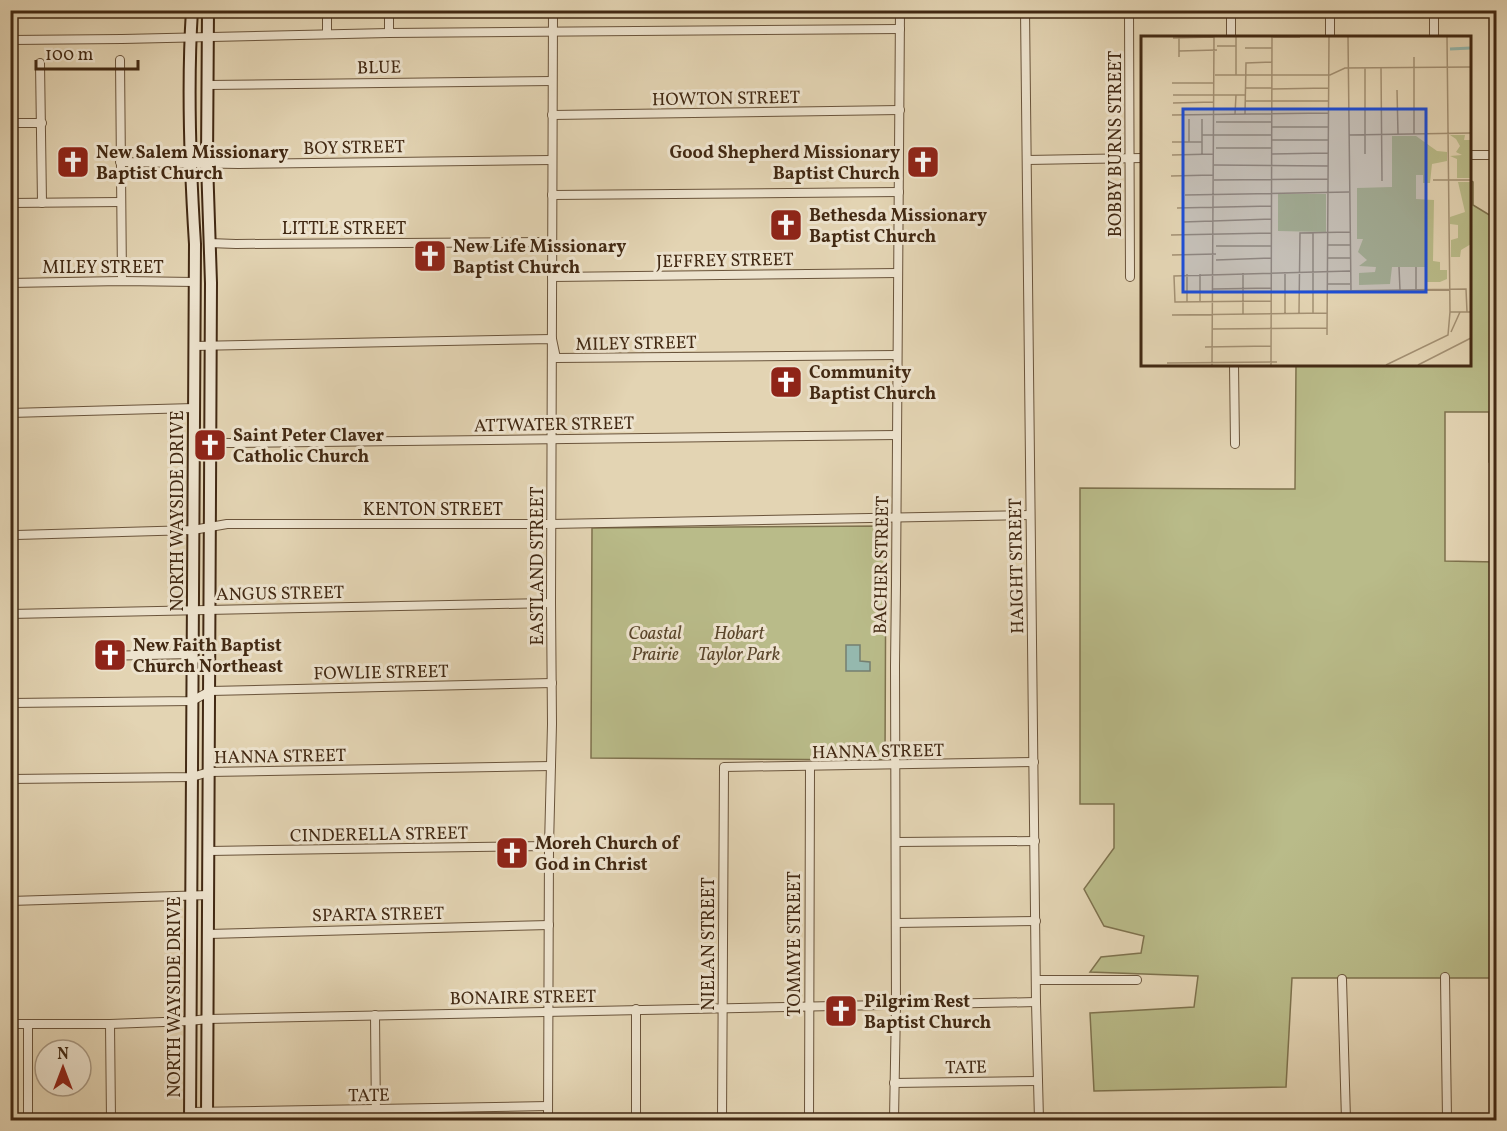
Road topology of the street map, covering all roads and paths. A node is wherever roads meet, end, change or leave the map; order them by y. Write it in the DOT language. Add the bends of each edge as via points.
graph roads {
  1 [pos="192,10"];
  2 [pos="208,10"];
  3 [pos="327,10"];
  4 [pos="389,10"];
  5 [pos="553,10"];
  6 [pos="900,10"];
  7 [pos="1025,10"];
  8 [pos="1129,10"];
  9 [pos="1231,10"];
  10 [pos="1330,10"];
  11 [pos="1434,10"];
  12 [pos="900,29"];
  13 [pos="389,33"];
  14 [pos="553,33"];
  15 [pos="327,34"];
  16 [pos="1231,36"];
  17 [pos="1330,36"];
  18 [pos="1434,36"];
  19 [pos="190,37"];
  20 [pos="207,37"];
  21 [pos="10,40"];
  22 [pos="120,60"];
  23 [pos="40,63"];
  24 [pos="552,81"];
  25 [pos="207,85"];
  26 [pos="900,110"];
  27 [pos="552,115"];
  28 [pos="10,123"];
  29 [pos="42,123"];
  30 [pos="1471,155"];
  31 [pos="1497,155"];
  32 [pos="1131,158"];
  33 [pos="1141,158"];
  34 [pos="1027,159"];
  35 [pos="552,160"];
  36 [pos="120,162"];
  37 [pos="190,162"];
  38 [pos="207,162"];
  39 [pos="899,192"];
  40 [pos="552,195"];
  41 [pos="121,202"];
  42 [pos="10,203"];
  43 [pos="42,203"];
  44 [pos="551,242"];
  45 [pos="209,243"];
  46 [pos="898,273"];
  47 [pos="552,277"];
  48 [pos="1130,277"];
  49 [pos="122,281"];
  50 [pos="10,282"];
  51 [pos="195,282"];
  52 [pos="212,283"];
  53 [pos="552,339"];
  54 [pos="194,346"];
  55 [pos="211,346"];
  56 [pos="897,355"];
  57 [pos="1234,366"];
  58 [pos="194,408"];
  59 [pos="10,414"];
  60 [pos="897,435"];
  61 [pos="552,439"];
  62 [pos="194,442"];
  63 [pos="211,442"];
  64 [pos="1234,444"];
  65 [pos="1030,515"];
  66 [pos="897,518"];
  67 [pos="551,524"];
  68 [pos="211,527"];
  69 [pos="193,530"];
  70 [pos="15,535"];
  71 [pos="551,603"];
  72 [pos="193,610"];
  73 [pos="210,610"];
  74 [pos="10,614"];
  75 [pos="192,654"];
  76 [pos="99,656"];
  77 [pos="552,683"];
  78 [pos="210,691"];
  79 [pos="192,701"];
  80 [pos="10,703"];
  81 [pos="1034,762"];
  82 [pos="551,766"];
  83 [pos="896,766"];
  84 [pos="810,767"];
  85 [pos="724,768"];
  86 [pos="209,772"];
  87 [pos="192,777"];
  88 [pos="10,779"];
  89 [pos="1035,841"];
  90 [pos="896,842"];
  91 [pos="549,846"];
  92 [pos="209,851"];
  93 [pos="208,895"];
  94 [pos="191,896"];
  95 [pos="10,901"];
  96 [pos="1036,921"];
  97 [pos="896,923"];
  98 [pos="549,925"];
  99 [pos="208,934"];
  100 [pos="1445,977"];
  101 [pos="1342,979"];
  102 [pos="1037,980"];
  103 [pos="1137,980"];
  104 [pos="1036,1002"];
  105 [pos="896,1005"];
  106 [pos="808,1006"];
  107 [pos="723,1008"];
  108 [pos="636,1009"];
  109 [pos="549,1011"];
  110 [pos="375,1015"];
  111 [pos="207,1019"];
  112 [pos="190,1021"];
  113 [pos="10,1024"];
  114 [pos="28,1024"];
  115 [pos="110,1024"];
  116 [pos="1038,1081"];
  117 [pos="894,1083"];
  118 [pos="548,1106"];
  119 [pos="375,1110"];
  120 [pos="190,1116"];
  121 [pos="207,1116"];
  122 [pos="1447,1119"];
  123 [pos="1497,1119"];
  124 [pos="28,1120"];
  125 [pos="111,1120"];
  126 [pos="375,1120"];
  127 [pos="548,1120"];
  128 [pos="636,1120"];
  129 [pos="722,1120"];
  130 [pos="809,1120"];
  131 [pos="894,1120"];
  132 [pos="1040,1120"];
  133 [pos="1346,1120"];
  134 [pos="1353,1120"];
  1 -- 19 [label="main road, NORTH WAYSIDE DRIVE"];
  2 -- 20 [label="main road, NORTH WAYSIDE DRIVE"];
  3 -- 15 [label="street"];
  4 -- 13 [label="street"];
  5 -- 14 [label="street, EASTLAND STREET"];
  6 -- 12 [label="street, BACHER STREET"];
  7 -- 34 [label="street, HAIGHT STREET"];
  8 -- 32 [label="street, BOBBY BURNS STREET"];
  9 -- 16 [label="street"];
  10 -- 17 [label="street"];
  11 -- 18 [label="street"];
  12 -- 14 [label="street"];
  12 -- 26 [label="street, BACHER STREET"];
  13 -- 14 [label="street"];
  13 -- 15 [label="street"];
  14 -- 24 [label="street, EASTLAND STREET"];
  15 -- 20 [label="street"];
  19 -- 20 [label="street"];
  19 -- 21 [label="street"];
  19 -- 37 [label="main road, NORTH WAYSIDE DRIVE"];
  20 -- 25 [label="main road, NORTH WAYSIDE DRIVE"];
  22 -- 36 [label="street"];
  23 -- 29 [label="street"];
  24 -- 25 [label="street, BLUE"];
  24 -- 27 [label="street, EASTLAND STREET"];
  25 -- 38 [label="main road, NORTH WAYSIDE DRIVE"];
  26 -- 27 [label="street, HOWTON STREET"];
  26 -- 39 [label="street, BACHER STREET"];
  27 -- 35 [label="street, EASTLAND STREET"];
  28 -- 29 [label="street"];
  29 -- 43 [label="street"];
  30 -- 31 [label="street"];
  32 -- 33 [label="street"];
  32 -- 34 [label="street"];
  32 -- 48 [label="street, BOBBY BURNS STREET"];
  34 -- 65 [label="street, HAIGHT STREET"];
  35 -- 38 [label="street, BOY STREET"];
  35 -- 40 [label="street, EASTLAND STREET"];
  36 -- 37 [label="street, BOY STREET"];
  36 -- 41 [label="street"];
  37 -- 38 [label="street, BOY STREET"];
  37 -- 51 [label="main road, NORTH WAYSIDE DRIVE"];
  38 -- 45 [label="main road, NORTH WAYSIDE DRIVE"];
  39 -- 40 [label="street"];
  39 -- 46 [label="street, BACHER STREET"];
  40 -- 44 [label="street, EASTLAND STREET"];
  41 -- 43 [label="street"];
  41 -- 49 [label="street"];
  42 -- 43 [label="street"];
  44 -- 45 [label="street, LITTLE STREET"];
  44 -- 47 [label="street, EASTLAND STREET"];
  45 -- 52 [label="main road, NORTH WAYSIDE DRIVE"];
  46 -- 47 [label="street, JEFFREY STREET"];
  46 -- 56 [label="street, BACHER STREET"];
  47 -- 53 [label="street, EASTLAND STREET"];
  49 -- 50 [label="street, MILEY STREET"];
  49 -- 51 [label="street, MILEY STREET"];
  51 -- 52 [label="main road"];
  51 -- 54 [label="main road, NORTH WAYSIDE DRIVE"];
  52 -- 55 [label="main road, NORTH WAYSIDE DRIVE"];
  53 -- 55 [label="street, MILEY STREET"];
  53 -- 56 [label="street, MILEY STREET" via="556,358"];
  53 -- 61 [label="street, EASTLAND STREET"];
  54 -- 55 [label="street, MILEY STREET"];
  54 -- 58 [label="main road, NORTH WAYSIDE DRIVE"];
  55 -- 63 [label="main road, NORTH WAYSIDE DRIVE"];
  56 -- 60 [label="street, BACHER STREET"];
  57 -- 64 [label="street"];
  58 -- 59 [label="street"];
  58 -- 62 [label="main road, NORTH WAYSIDE DRIVE"];
  60 -- 61 [label="street, ATTWATER STREET"];
  60 -- 66 [label="street, BACHER STREET"];
  61 -- 63 [label="street, ATTWATER STREET"];
  61 -- 67 [label="street, EASTLAND STREET"];
  62 -- 63 [label="street, ATTWATER STREET"];
  62 -- 69 [label="main road, NORTH WAYSIDE DRIVE"];
  63 -- 68 [label="main road, NORTH WAYSIDE DRIVE"];
  65 -- 66 [label="street, KENTON STREET"];
  65 -- 81 [label="street, HAIGHT STREET"];
  66 -- 67 [label="street, KENTON STREET"];
  66 -- 83 [label="street, BACHER STREET"];
  67 -- 68 [label="street, KENTON STREET"];
  67 -- 71 [label="street, EASTLAND STREET"];
  68 -- 69 [label="street, KENTON STREET"];
  68 -- 73 [label="main road, NORTH WAYSIDE DRIVE"];
  69 -- 70 [label="street, KENTON STREET"];
  69 -- 72 [label="main road, NORTH WAYSIDE DRIVE"];
  71 -- 73 [label="street, ANGUS STREET"];
  71 -- 77 [label="street, EASTLAND STREET"];
  72 -- 73 [label="street, ANGUS STREET"];
  72 -- 74 [label="street, ANGUS STREET"];
  72 -- 75 [label="main road, NORTH WAYSIDE DRIVE"];
  73 -- 78 [label="main road, NORTH WAYSIDE DRIVE"];
  75 -- 76 [label="street"];
  75 -- 79 [label="main road, NORTH WAYSIDE DRIVE"];
  77 -- 78 [label="street, FOWLIE STREET"];
  77 -- 82 [label="street, EASTLAND STREET"];
  78 -- 79 [label="street"];
  78 -- 86 [label="main road, NORTH WAYSIDE DRIVE"];
  79 -- 80 [label="street"];
  79 -- 87 [label="main road, NORTH WAYSIDE DRIVE"];
  81 -- 83 [label="street, HANNA STREET"];
  81 -- 89 [label="street, HAIGHT STREET"];
  82 -- 86 [label="street, HANNA STREET"];
  82 -- 91 [label="street, EASTLAND STREET"];
  83 -- 84 [label="street, HANNA STREET"];
  83 -- 90 [label="street, BACHER STREET"];
  84 -- 85 [label="street, HANNA STREET"];
  84 -- 106 [label="street, TOMMYE STREET"];
  85 -- 107 [label="street, NIELAN STREET"];
  86 -- 87 [label="street, HANNA STREET"];
  86 -- 92 [label="main road, NORTH WAYSIDE DRIVE"];
  87 -- 88 [label="street, HANNA STREET"];
  87 -- 94 [label="main road, NORTH WAYSIDE DRIVE"];
  89 -- 90 [label="street"];
  89 -- 96 [label="street, HAIGHT STREET"];
  90 -- 97 [label="street, BACHER STREET"];
  91 -- 92 [label="street, CINDERELLA STREET"];
  91 -- 98 [label="street, EASTLAND STREET"];
  92 -- 93 [label="main road, NORTH WAYSIDE DRIVE"];
  93 -- 94 [label="street"];
  93 -- 99 [label="main road, NORTH WAYSIDE DRIVE"];
  94 -- 95 [label="street"];
  94 -- 112 [label="main road, NORTH WAYSIDE DRIVE"];
  96 -- 97 [label="street"];
  96 -- 102 [label="street, HAIGHT STREET"];
  97 -- 105 [label="street, BACHER STREET"];
  98 -- 99 [label="street, SPARTA STREET"];
  98 -- 109 [label="street, EASTLAND STREET"];
  99 -- 111 [label="main road, NORTH WAYSIDE DRIVE"];
  100 -- 122 [label="street"];
  101 -- 133 [label="street"];
  102 -- 103 [label="street"];
  102 -- 104 [label="street, HAIGHT STREET"];
  104 -- 105 [label="street, BONAIRE STREET"];
  104 -- 116 [label="street, HAIGHT STREET"];
  105 -- 106 [label="street, BONAIRE STREET"];
  105 -- 117 [label="street, BACHER STREET"];
  106 -- 107 [label="street, BONAIRE STREET"];
  106 -- 130 [label="street, TOMMYE STREET"];
  107 -- 108 [label="street, BONAIRE STREET"];
  107 -- 129 [label="street, NIELAN STREET"];
  108 -- 109 [label="street, BONAIRE STREET"];
  108 -- 128 [label="street"];
  109 -- 110 [label="street, BONAIRE STREET"];
  109 -- 118 [label="street, EASTLAND STREET"];
  110 -- 111 [label="street, BONAIRE STREET"];
  110 -- 119 [label="street"];
  111 -- 112 [label="street, BONAIRE STREET"];
  111 -- 121 [label="main road, NORTH WAYSIDE DRIVE"];
  112 -- 115 [label="street, BONAIRE STREET"];
  112 -- 120 [label="main road, NORTH WAYSIDE DRIVE"];
  113 -- 114 [label="street, BONAIRE STREET"];
  114 -- 115 [label="street, BONAIRE STREET"];
  114 -- 124 [label="street"];
  115 -- 125 [label="street"];
  116 -- 117 [label="street, TATE"];
  116 -- 132 [label="street, HAIGHT STREET"];
  117 -- 131 [label="street, BACHER STREET"];
  118 -- 119 [label="street, TATE"];
  118 -- 127 [label="street, EASTLAND STREET"];
  119 -- 121 [label="street, TATE"];
  119 -- 126 [label="street"];
  120 -- 121 [label="street, TATE"];
  122 -- 123 [label="street"];
  122 -- 134 [label="street"];
}
